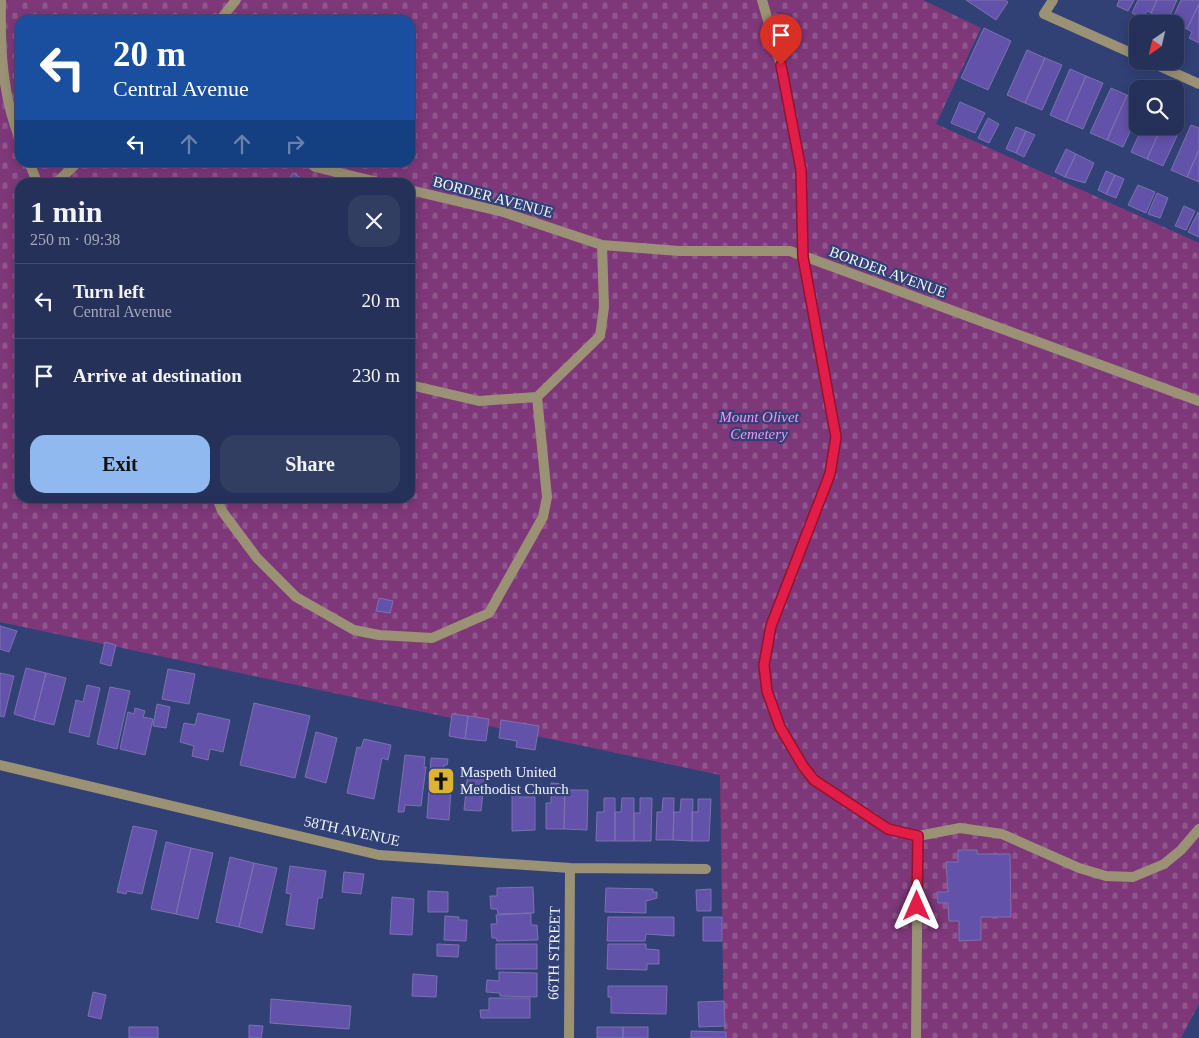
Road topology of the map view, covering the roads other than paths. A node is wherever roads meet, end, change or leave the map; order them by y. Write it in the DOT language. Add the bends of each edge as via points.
graph roads {
  1 [pos="1,0"];
  2 [pos="236,0"];
  3 [pos="762,0"];
  4 [pos="1053,0"];
  5 [pos="224,15"];
  6 [pos="1129,52"];
  7 [pos="1168,70"];
  8 [pos="1199,84"];
  9 [pos="15,128"];
  10 [pos="73,167"];
  11 [pos="315,167"];
  12 [pos="61,178"];
  13 [pos="361,178"];
  14 [pos="415,191"];
  15 [pos="602,245"];
  16 [pos="803,257"];
  17 [pos="415,386"];
  18 [pos="537,397"];
  19 [pos="1199,401"];
  20 [pos="219,503"];
  21 [pos="0,765"];
  22 [pos="1199,829"];
  23 [pos="918,836"];
  24 [pos="570,868"];
  25 [pos="706,868"];
  26 [pos="569,1038"];
  27 [pos="916,1038"];
  1 -- 9 [label="street" via="0,55"];
  2 -- 5 [label="street"];
  3 -- 16 [label="street" via="781,65 801,170"];
  4 -- 6 [label="street" via="1044,14"];
  7 -- 8 [label="street"];
  10 -- 12 [label="street"];
  11 -- 13 [label="street"];
  14 -- 15 [label="street, BORDER AVENUE" via="503,212"];
  15 -- 16 [label="street, BORDER AVENUE" via="679,251 790,252"];
  15 -- 18 [label="street" via="604,307 600,336"];
  16 -- 19 [label="street, BORDER AVENUE"];
  16 -- 23 [label="street" via="836,437 830,474 771,626 764,665 767,691 780,727 814,780 888,829"];
  17 -- 18 [label="street" via="479,401"];
  18 -- 20 [label="street" via="547,497 543,517 489,613 432,638 354,630 296,598 257,558"];
  21 -- 24 [label="street, 58TH AVENUE" via="379,855"];
  22 -- 23 [label="street" via="1164,864 1133,877 1106,876 1079,868 1002,834 960,828"];
  23 -- 27 [label="street"];
  24 -- 25 [label="street, 58TH AVENUE"];
  24 -- 26 [label="street, 66TH STREET"];
}
